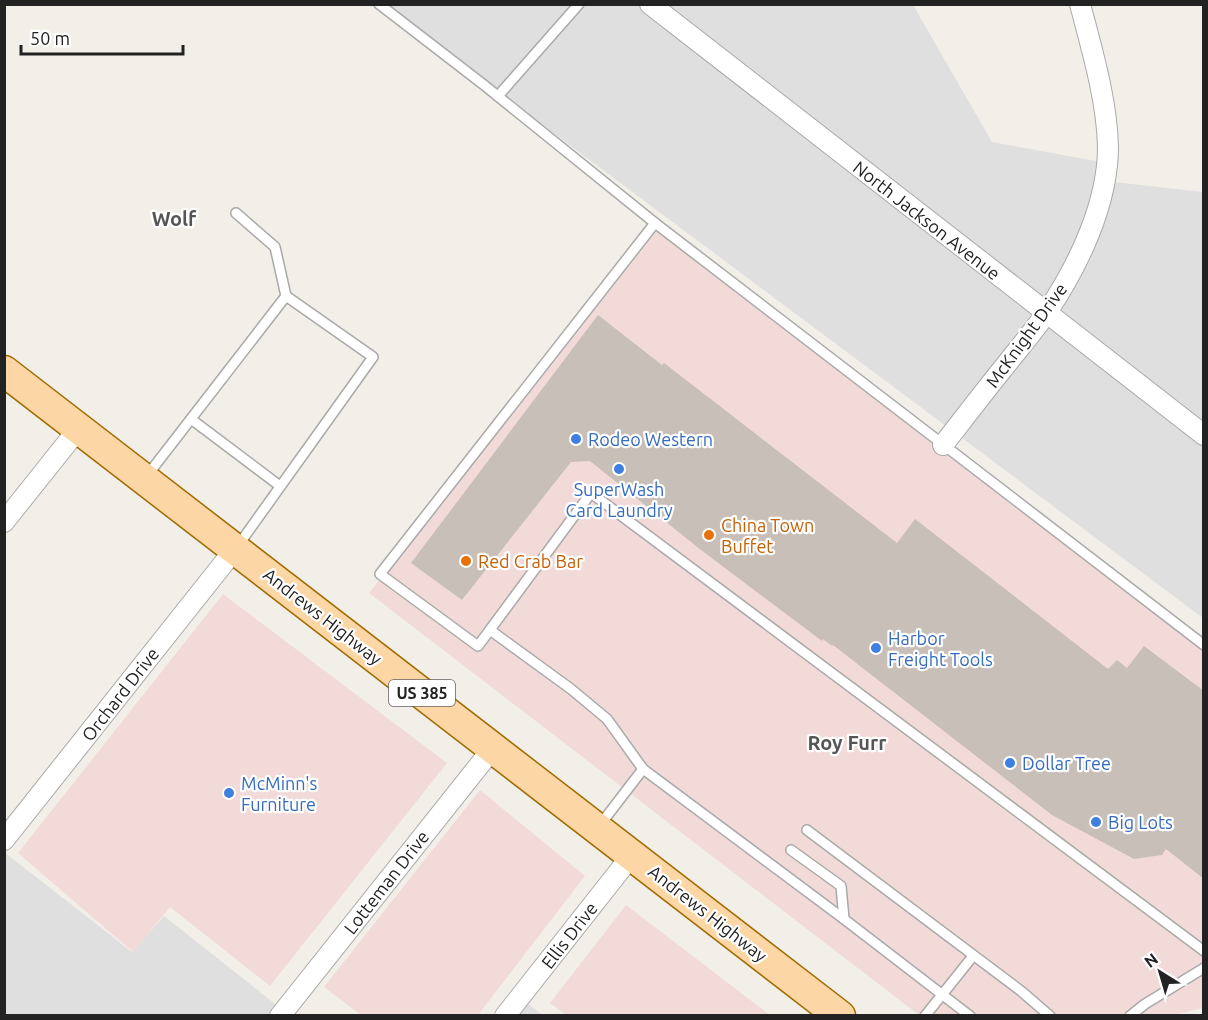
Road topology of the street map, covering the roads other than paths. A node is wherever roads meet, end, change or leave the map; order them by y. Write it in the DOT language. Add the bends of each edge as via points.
graph roads {
  1 [pos="379,4"];
  2 [pos="579,4"];
  3 [pos="650,4"];
  4 [pos="1080,4"];
  5 [pos="498,96"];
  6 [pos="236,213"];
  7 [pos="655,224"];
  8 [pos="286,296"];
  9 [pos="1047,313"];
  10 [pos="4,371"];
  11 [pos="190,419"];
  12 [pos="79,428"];
  13 [pos="1203,435"];
  14 [pos="943,445"];
  15 [pos="145,479"];
  16 [pos="280,486"];
  17 [pos="4,522"];
  18 [pos="235,549"];
  19 [pos="490,630"];
  20 [pos="1203,645"];
  21 [pos="493,747"];
  22 [pos="643,769"];
  23 [pos="597,828"];
  24 [pos="807,830"];
  25 [pos="4,840"];
  26 [pos="791,850"];
  27 [pos="632,855"];
  28 [pos="844,919"];
  29 [pos="1203,951"];
  30 [pos="973,956"];
  31 [pos="1203,968"];
  32 [pos="942,994"];
  33 [pos="280,1016"];
  34 [pos="505,1016"];
  35 [pos="840,1016"];
  36 [pos="925,1016"];
  37 [pos="970,1016"];
  38 [pos="1050,1016"];
  39 [pos="1130,1016"];
  1 -- 5 [label="lane"];
  2 -- 5 [label="lane"];
  3 -- 9 [label="street, North Jackson Avenue"];
  4 -- 9 [label="street, McKnight Drive" via="1104,110 1106,172 1086,242"];
  5 -- 7 [label="lane"];
  6 -- 8 [label="lane" via="275,247"];
  7 -- 14 [label="lane"];
  7 -- 19 [label="lane" via="380,574 478,646"];
  8 -- 11 [label="lane"];
  8 -- 16 [label="lane" via="373,357"];
  9 -- 13 [label="street, North Jackson Avenue"];
  9 -- 14 [label="street, McKnight Drive"];
  10 -- 12 [label="main road, Andrews Highway / US 385"];
  11 -- 15 [label="lane"];
  11 -- 16 [label="lane"];
  12 -- 15 [label="main road, Andrews Highway / US 385"];
  12 -- 17 [label="street"];
  14 -- 20 [label="lane"];
  15 -- 18 [label="main road, Andrews Highway / US 385"];
  16 -- 18 [label="lane"];
  18 -- 21 [label="main road, Andrews Highway / US 385"];
  18 -- 25 [label="street, Orchard Drive"];
  19 -- 22 [label="lane" via="607,718"];
  19 -- 29 [label="lane" via="591,493"];
  21 -- 23 [label="main road, Andrews Highway / US 385"];
  21 -- 33 [label="street, Lotteman Drive"];
  22 -- 23 [label="lane"];
  22 -- 28 [label="lane"];
  23 -- 27 [label="main road, Andrews Highway / US 385"];
  24 -- 30 [label="lane"];
  26 -- 28 [label="lane" via="841,886"];
  27 -- 34 [label="street, Ellis Drive"];
  27 -- 35 [label="main road, Andrews Highway / US 385"];
  28 -- 32 [label="lane"];
  30 -- 32 [label="lane"];
  30 -- 38 [label="lane"];
  31 -- 39 [label="lane"];
  32 -- 36 [label="lane"];
  32 -- 37 [label="lane"];
}
